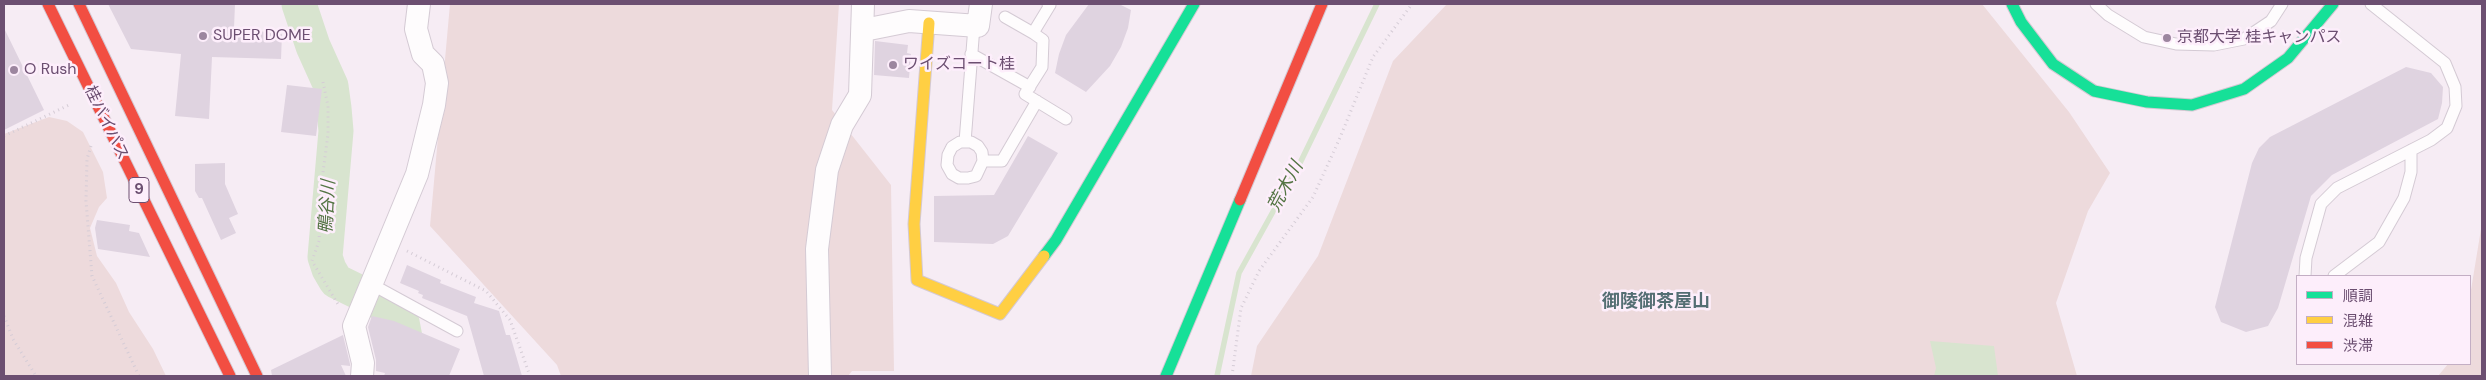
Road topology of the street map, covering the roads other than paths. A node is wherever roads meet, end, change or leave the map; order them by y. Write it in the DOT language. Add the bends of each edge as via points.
graph roads {
  1 [pos="48,4"];
  2 [pos="79,4"];
  3 [pos="419,4"];
  4 [pos="863,4"];
  5 [pos="981,4"];
  6 [pos="1050,4"];
  7 [pos="1194,4"];
  8 [pos="1322,4"];
  9 [pos="2012,4"];
  10 [pos="2096,4"];
  11 [pos="2282,4"];
  12 [pos="2332,4"];
  13 [pos="2371,4"];
  14 [pos="1005,17"];
  15 [pos="929,23"];
  16 [pos="974,26"];
  17 [pos="864,30"];
  18 [pos="1033,33"];
  19 [pos="972,54"];
  20 [pos="1030,87"];
  21 [pos="1037,101"];
  22 [pos="1066,119"];
  23 [pos="965,142"];
  24 [pos="2411,150"];
  25 [pos="983,161"];
  26 [pos="2305,275"];
  27 [pos="2335,275"];
  28 [pos="368,291"];
  29 [pos="457,331"];
  30 [pos="230,376"];
  31 [pos="257,376"];
  32 [pos="362,376"];
  33 [pos="820,376"];
  34 [pos="1166,376"];
  1 -- 30 [label="main road, 桂バイパス / 9"];
  2 -- 31 [label="main road, 桂バイパス / 9"];
  3 -- 28 [label="street" via="416,29 424,54 433,64 436,83 434,105 417,174"];
  4 -- 17 [label="street"];
  5 -- 16 [label="street" via="978,26"];
  6 -- 18 [label="lane"];
  7 -- 15 [label="main road" via="1056,240 1000,314 917,280 914,224"];
  8 -- 34 [label="main road"];
  9 -- 12 [label="main road" via="2021,22 2053,64 2094,91 2147,102 2192,105 2244,89 2288,58"];
  10 -- 11 [label="lane" via="2144,36 2176,44 2214,46 2244,39 2271,21"];
  13 -- 24 [label="lane" via="2445,63 2455,87 2456,106 2447,128"];
  14 -- 18 [label="lane"];
  15 -- 16 [label="street"];
  15 -- 17 [label="street" via="909,21"];
  16 -- 19 [label="lane"];
  17 -- 33 [label="street" via="860,95 842,125 827,170 817,249"];
  18 -- 20 [label="lane" via="1043,40 1042,66"];
  19 -- 20 [label="lane"];
  19 -- 23 [label="lane"];
  20 -- 21 [label="lane" via="1026,94"];
  21 -- 22 [label="lane"];
  21 -- 25 [label="lane" via="1002,161"];
  23 -- 25 [label="lane" via="978,146"];
  23 -- 25 [label="lane" via="952,146 948,155 947,165 952,174 959,178 976,176"];
  24 -- 26 [label="lane" via="2337,188 2321,204 2306,258"];
  24 -- 27 [label="lane" via="2411,172 2404,198 2379,242"];
  28 -- 29 [label="lane"];
  28 -- 32 [label="street" via="354,326 363,363"];
}
